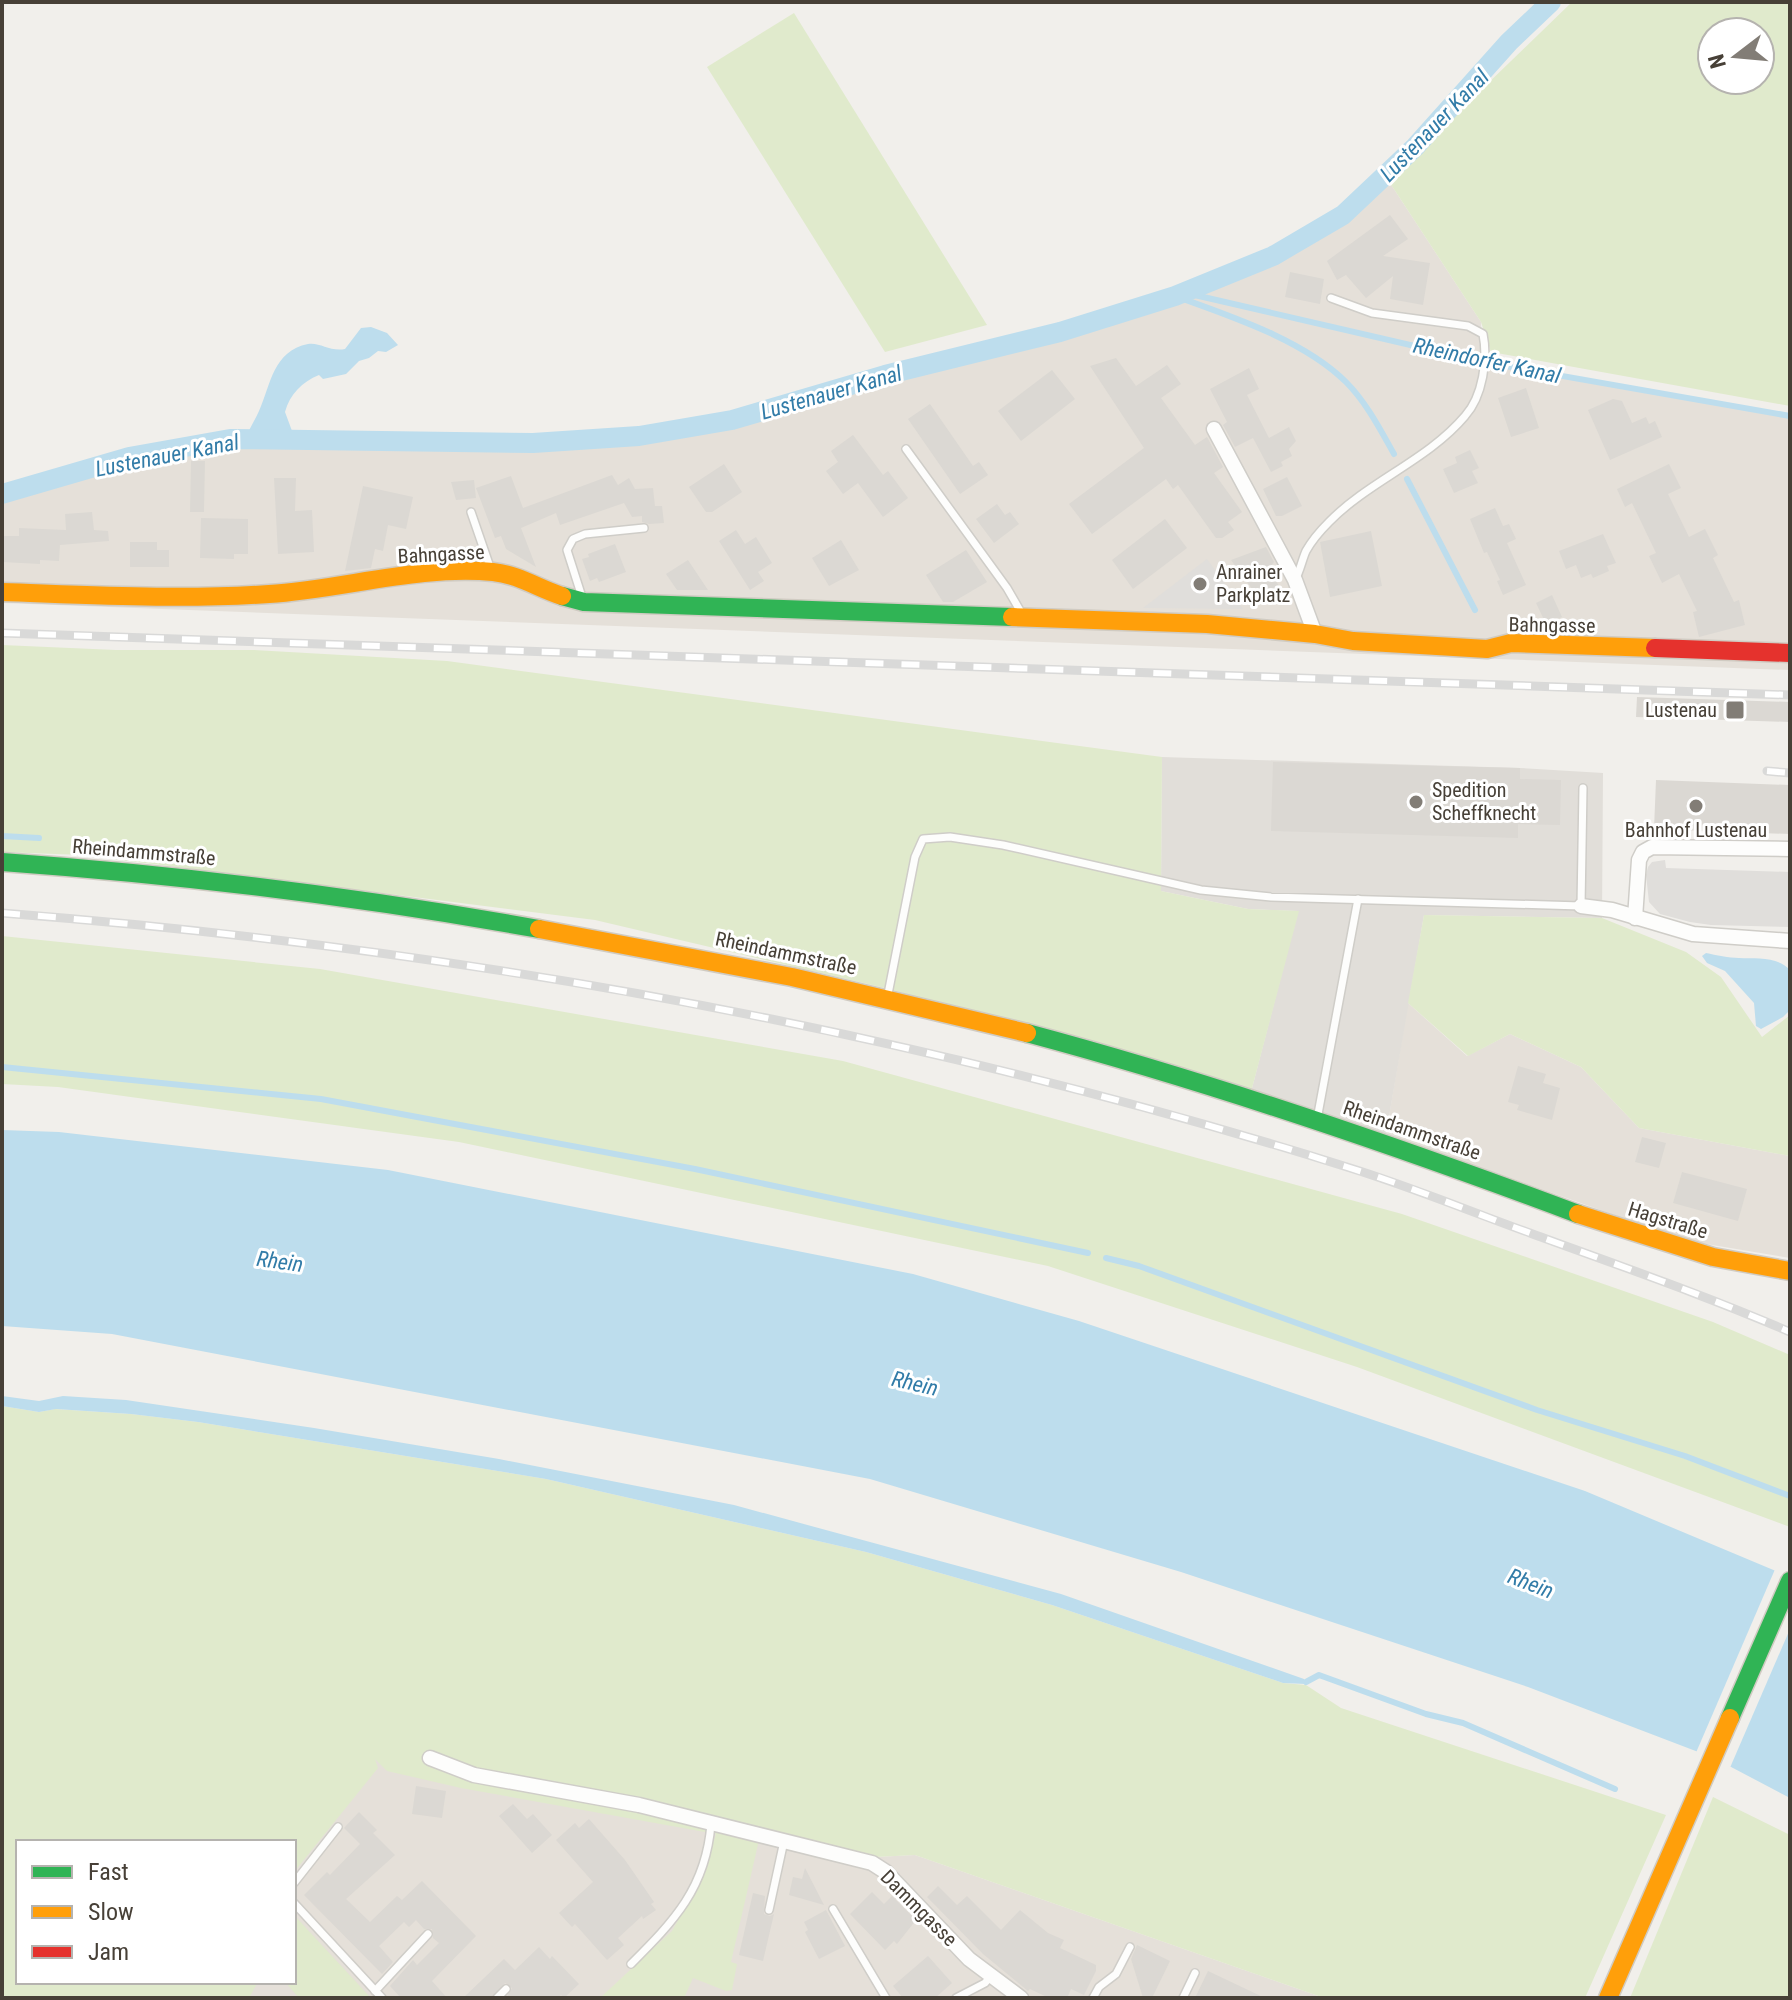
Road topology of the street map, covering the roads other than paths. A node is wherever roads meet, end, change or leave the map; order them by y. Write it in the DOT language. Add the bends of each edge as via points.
graph roads {
  1 [pos="1331,298"];
  2 [pos="1214,429"];
  3 [pos="906,449"];
  4 [pos="471,512"];
  5 [pos="644,528"];
  6 [pos="492,572"];
  7 [pos="1295,580"];
  8 [pos="2,592"];
  9 [pos="584,602"];
  10 [pos="1023,616"];
  11 [pos="1315,634"];
  12 [pos="1790,653"];
  13 [pos="1583,788"];
  14 [pos="1790,849"];
  15 [pos="2,862"];
  16 [pos="1358,899"];
  17 [pos="1581,906"];
  18 [pos="1635,918"];
  19 [pos="1790,941"];
  20 [pos="887,998"];
  21 [pos="1317,1120"];
  22 [pos="1536,1198"];
  23 [pos="1790,1271"];
  24 [pos="1790,1581"];
  25 [pos="430,1758"];
  26 [pos="711,1823"];
  27 [pos="338,1827"];
  28 [pos="785,1841"];
  29 [pos="296,1880"];
  30 [pos="296,1905"];
  31 [pos="833,1909"];
  32 [pos="769,1910"];
  33 [pos="428,1934"];
  34 [pos="1130,1947"];
  35 [pos="631,1964"];
  36 [pos="1195,1973"];
  37 [pos="992,1976"];
  38 [pos="506,1989"];
  39 [pos="375,1991"];
  40 [pos="382,1998"];
  41 [pos="497,1998"];
  42 [pos="886,1998"];
  43 [pos="956,1998"];
  44 [pos="1021,1998"];
  45 [pos="1093,1998"];
  46 [pos="1183,1998"];
  47 [pos="1608,1998"];
  1 -- 7 [label="lane" via="1372,313 1468,326 1483,334 1486,348 1477,398 1465,416 1328,522 1305,552"];
  2 -- 7 [label="street"];
  3 -- 10 [label="lane"];
  4 -- 6 [label="lane"];
  5 -- 9 [label="lane" via="573,539 567,550"];
  6 -- 8 [label="main road, Bahngasse" via="439,572 274,594 200,598"];
  6 -- 9 [label="main road, Bahngasse" via="521,577"];
  7 -- 11 [label="street"];
  9 -- 10 [label="main road, Bahngasse"];
  10 -- 11 [label="main road, Bahngasse"];
  11 -- 12 [label="main road, Bahngasse" via="1487,649 1511,643"];
  13 -- 17 [label="lane"];
  14 -- 18 [label="street" via="1652,847 1639,860"];
  15 -- 20 [label="main road, Rheindammstraße" via="226,881 412,905 724,961"];
  16 -- 17 [label="lane"];
  16 -- 20 [label="lane" via="1201,890 1003,845 950,837 923,839"];
  16 -- 21 [label="lane"];
  17 -- 18 [label="street"];
  18 -- 19 [label="street" via="1693,934"];
  20 -- 21 [label="main road, Rheindammstraße" via="1156,1069"];
  21 -- 22 [label="main road, Rheindammstraße"];
  22 -- 23 [label="main road, Hagstraße" via="1706,1255"];
  24 -- 47 [label="main road"];
  25 -- 26 [label="street, Dammgasse" via="474,1775"];
  26 -- 28 [label="street, Dammgasse"];
  26 -- 35 [label="lane" via="702,1871 676,1919"];
  27 -- 29 [label="lane"];
  28 -- 32 [label="lane"];
  28 -- 37 [label="street, Dammgasse" via="872,1863 886,1872"];
  30 -- 39 [label="lane"];
  31 -- 42 [label="lane"];
  33 -- 39 [label="lane"];
  34 -- 45 [label="lane" via="1116,1974"];
  36 -- 46 [label="lane"];
  37 -- 43 [label="lane"];
  37 -- 44 [label="street, Dammgasse"];
  38 -- 41 [label="lane"];
  39 -- 40 [label="lane"];
}
